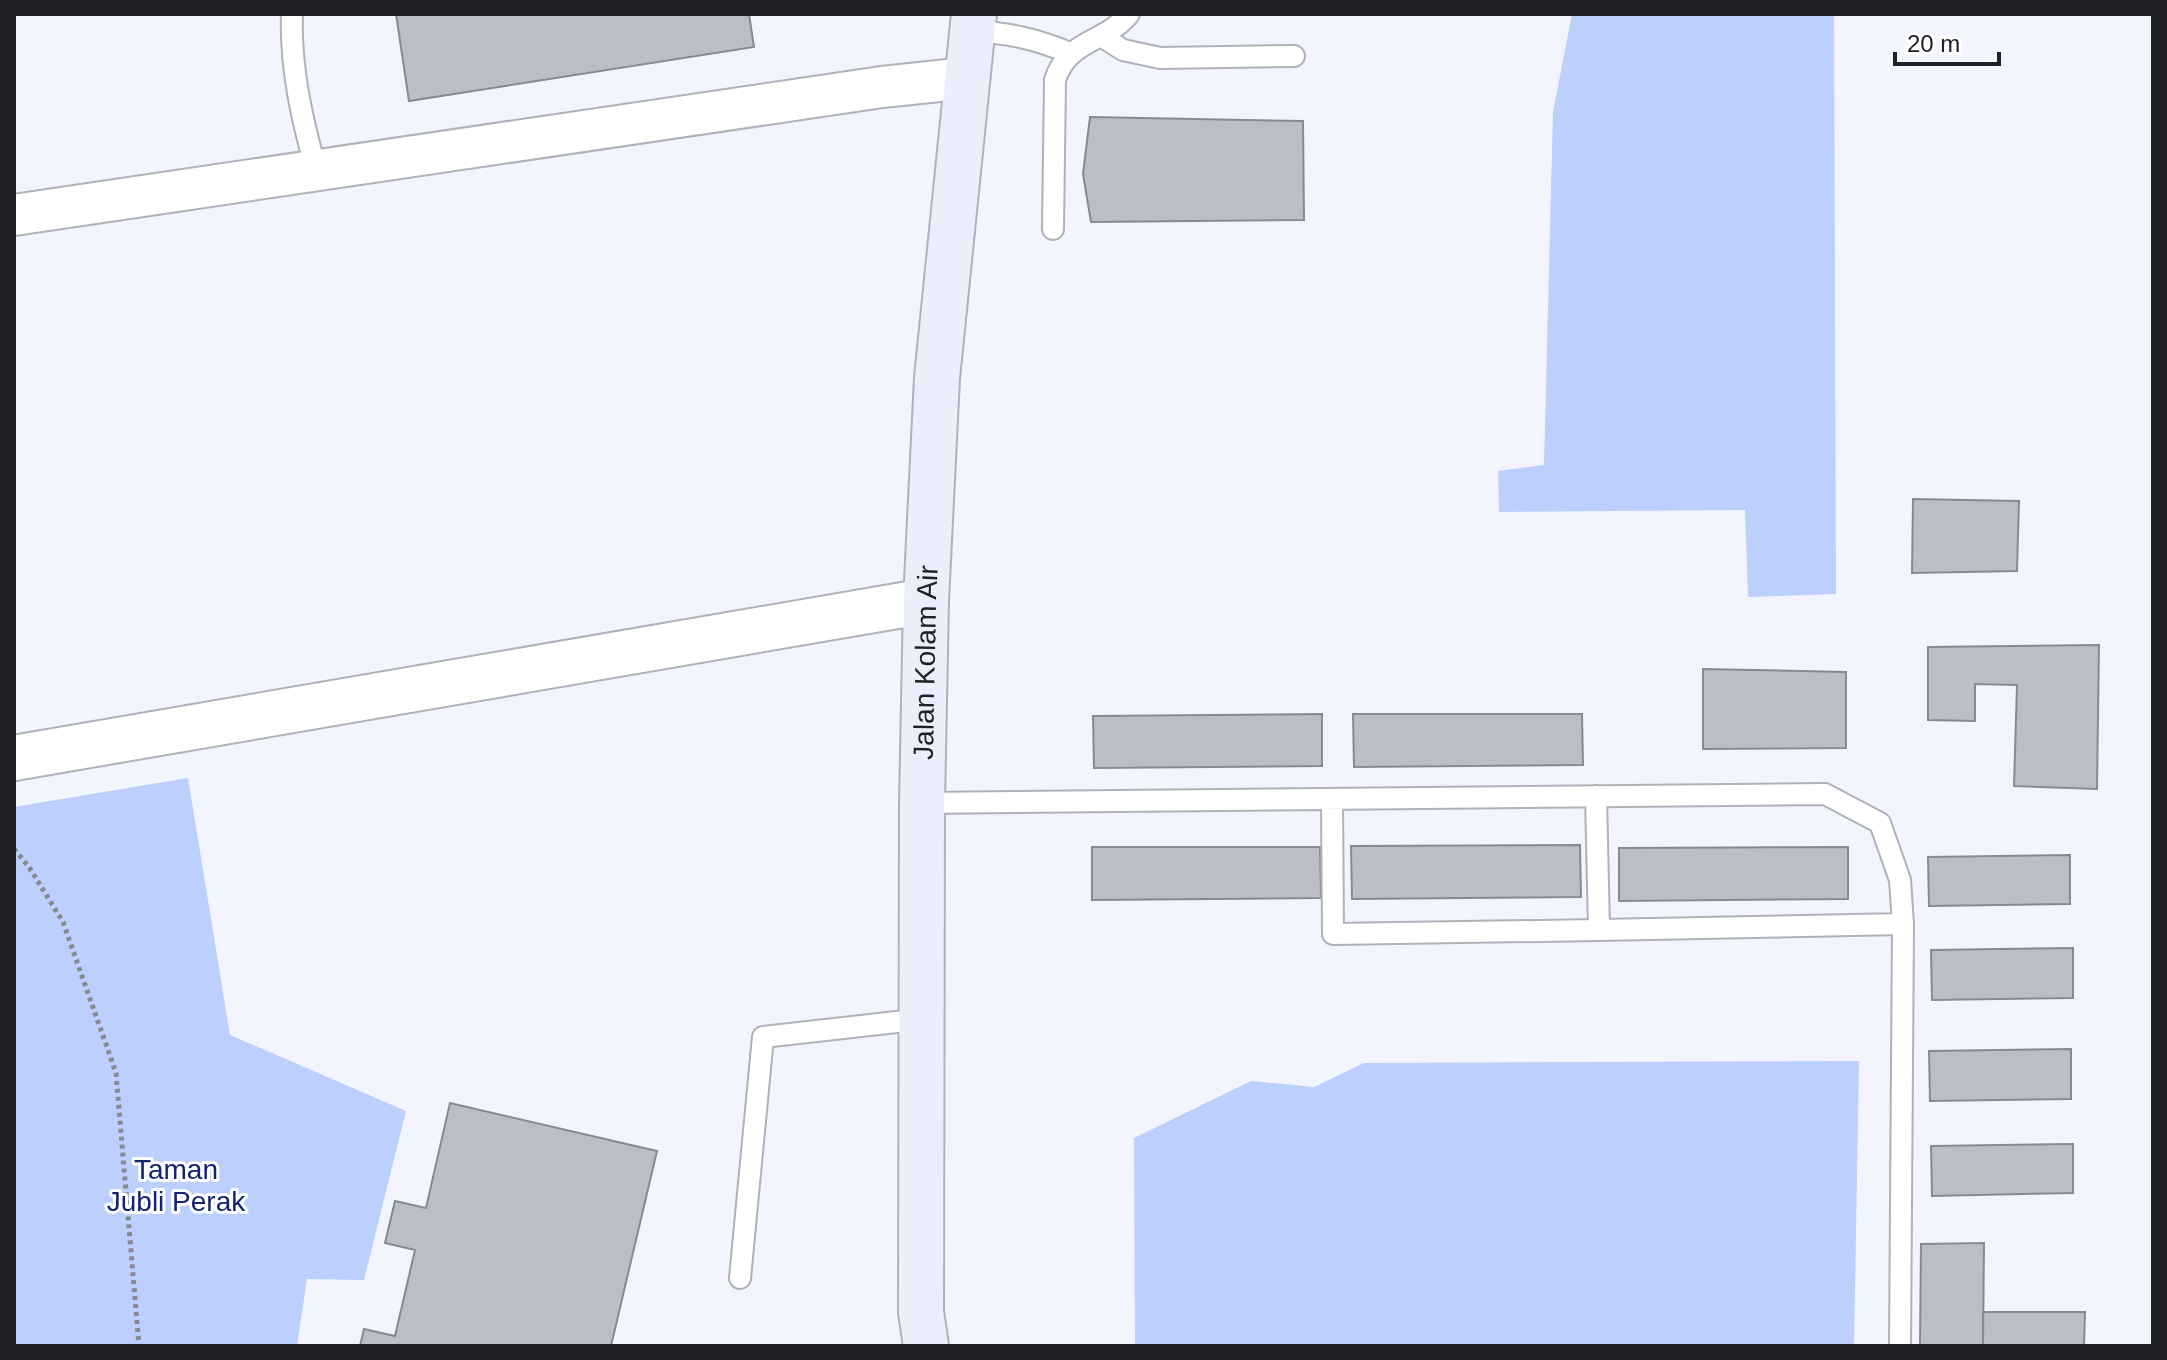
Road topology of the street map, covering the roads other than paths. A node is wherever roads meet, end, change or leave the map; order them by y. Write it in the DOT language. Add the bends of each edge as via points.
graph roads {
  1 [pos="292,14"];
  2 [pos="1129,14"];
  3 [pos="974,22"];
  4 [pos="1101,36"];
  5 [pos="1070,53"];
  6 [pos="1294,56"];
  7 [pos="967,78"];
  8 [pos="316,170"];
  9 [pos="14,215"];
  10 [pos="1053,229"];
  11 [pos="926,601"];
  12 [pos="14,758"];
  13 [pos="1596,796"];
  14 [pos="1332,799"];
  15 [pos="922,803"];
  16 [pos="1903,924"];
  17 [pos="1599,930"];
  18 [pos="923,1019"];
  19 [pos="740,1278"];
  20 [pos="921,1335"];
  21 [pos="1900,1346"];
  1 -- 8 [label="lane" via="295,81"];
  2 -- 4 [label="lane"];
  3 -- 5 [label="lane"];
  3 -- 7 [label="main road, Jalan Kolam Air"];
  4 -- 5 [label="lane"];
  4 -- 6 [label="lane" via="1123,50 1160,58"];
  5 -- 10 [label="lane" via="1055,80"];
  7 -- 8 [label="street"];
  7 -- 11 [label="main road, Jalan Kolam Air" via="937,378"];
  8 -- 9 [label="street"];
  11 -- 12 [label="street"];
  11 -- 15 [label="main road, Jalan Kolam Air"];
  13 -- 14 [label="lane"];
  13 -- 16 [label="lane" via="1825,794 1880,823 1900,880"];
  13 -- 17 [label="lane"];
  14 -- 15 [label="lane"];
  14 -- 17 [label="lane" via="1333,934"];
  15 -- 18 [label="main road, Jalan Kolam Air"];
  16 -- 17 [label="lane"];
  16 -- 21 [label="lane"];
  18 -- 19 [label="lane" via="763,1037"];
  18 -- 20 [label="main road, Jalan Kolam Air"];
}
